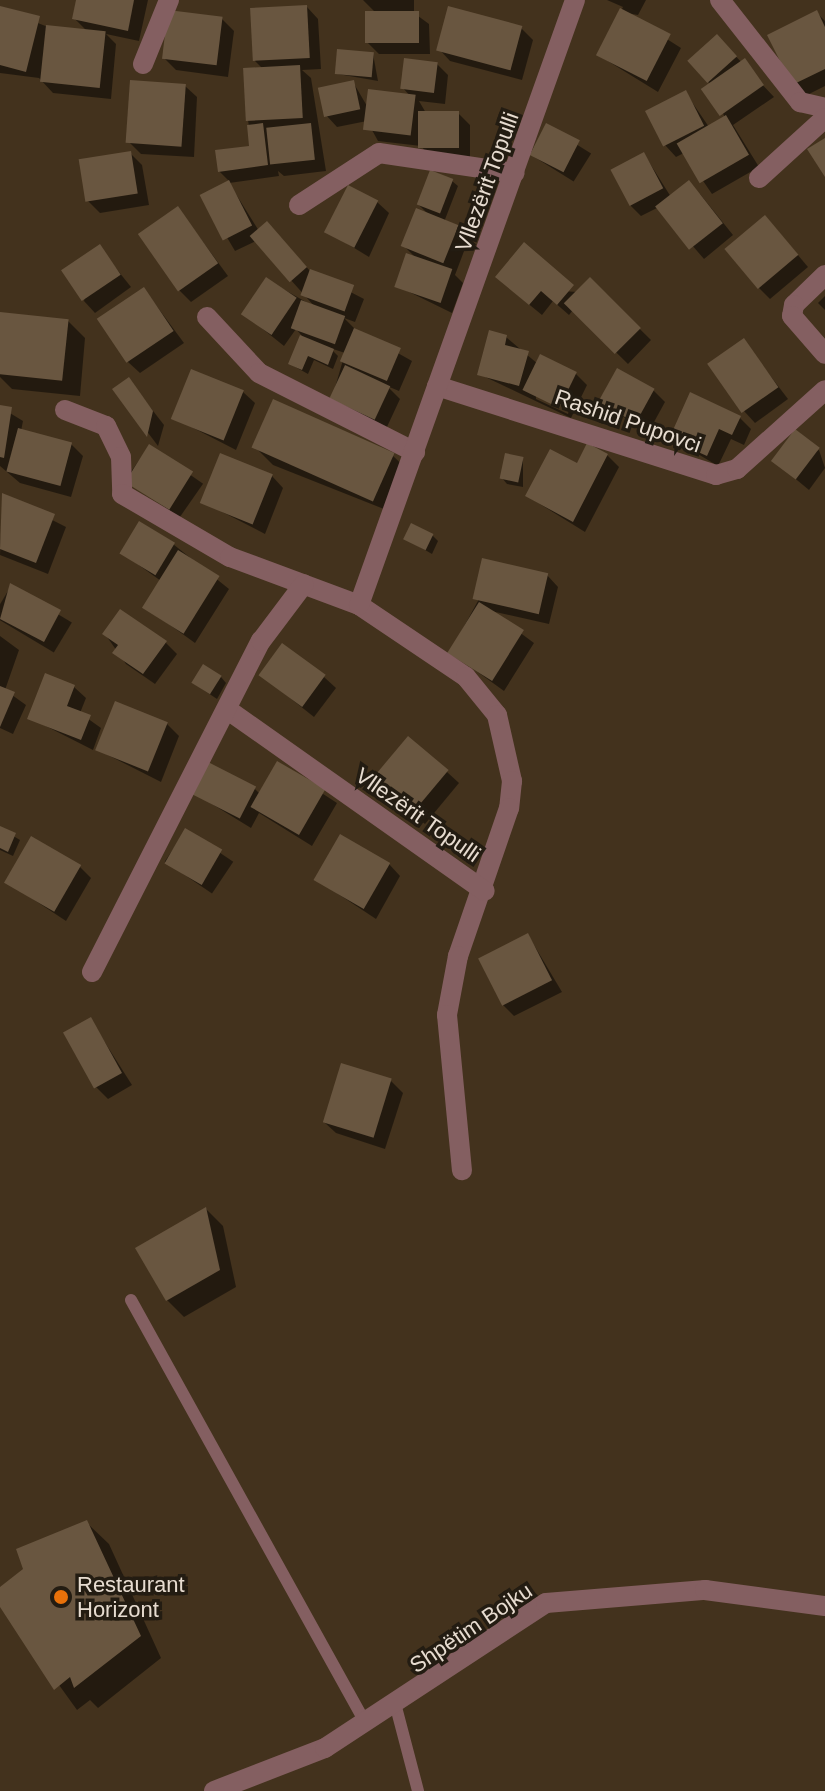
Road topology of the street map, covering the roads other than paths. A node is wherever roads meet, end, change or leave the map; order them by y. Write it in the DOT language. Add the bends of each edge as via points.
graph roads {
  1 [pos="169,0"];
  2 [pos="575,0"];
  3 [pos="720,0"];
  4 [pos="143,64"];
  5 [pos="825,108"];
  6 [pos="825,118"];
  7 [pos="515,173"];
  8 [pos="759,178"];
  9 [pos="299,205"];
  10 [pos="825,275"];
  11 [pos="207,317"];
  12 [pos="825,354"];
  13 [pos="437,386"];
  14 [pos="825,390"];
  15 [pos="65,410"];
  16 [pos="415,452"];
  17 [pos="304,584"];
  18 [pos="359,605"];
  19 [pos="228,710"];
  20 [pos="485,891"];
  21 [pos="92,972"];
  22 [pos="462,1170"];
  23 [pos="131,1300"];
  24 [pos="825,1606"];
  25 [pos="396,1707"];
  26 [pos="366,1724"];
  27 [pos="214,1791"];
  28 [pos="418,1791"];
  1 -- 4 [label="street"];
  2 -- 7 [label="street, Vllezërit Topulli"];
  3 -- 5 [label="street" via="800,102"];
  6 -- 8 [label="street"];
  7 -- 9 [label="street" via="379,153"];
  7 -- 13 [label="street, Vllezërit Topulli"];
  10 -- 12 [label="street" via="794,305 792,316"];
  11 -- 16 [label="street" via="259,373"];
  13 -- 14 [label="street, Rashid Pupovci" via="716,475 737,469"];
  13 -- 16 [label="street, Vllezërit Topulli"];
  15 -- 17 [label="street, Vllezërit Topulli" via="106,426 121,457 122,494 182,534"];
  16 -- 18 [label="street, Vllezërit Topulli"];
  17 -- 18 [label="street, Vllezërit Topulli"];
  17 -- 19 [label="street" via="261,641"];
  18 -- 20 [label="street, Vllezërit Topulli" via="466,677 497,715 512,781"];
  19 -- 20 [label="street, Vllezërit Topulli"];
  19 -- 21 [label="street"];
  20 -- 22 [label="street" via="458,956 447,1015"];
  23 -- 26 [label="lane"];
  24 -- 25 [label="street, Shpëtim Bojku" via="705,1590 546,1603"];
  25 -- 26 [label="street, Shpëtim Bojku"];
  25 -- 28 [label="lane"];
  26 -- 27 [label="street, Shpëtim Bojku"];
}
